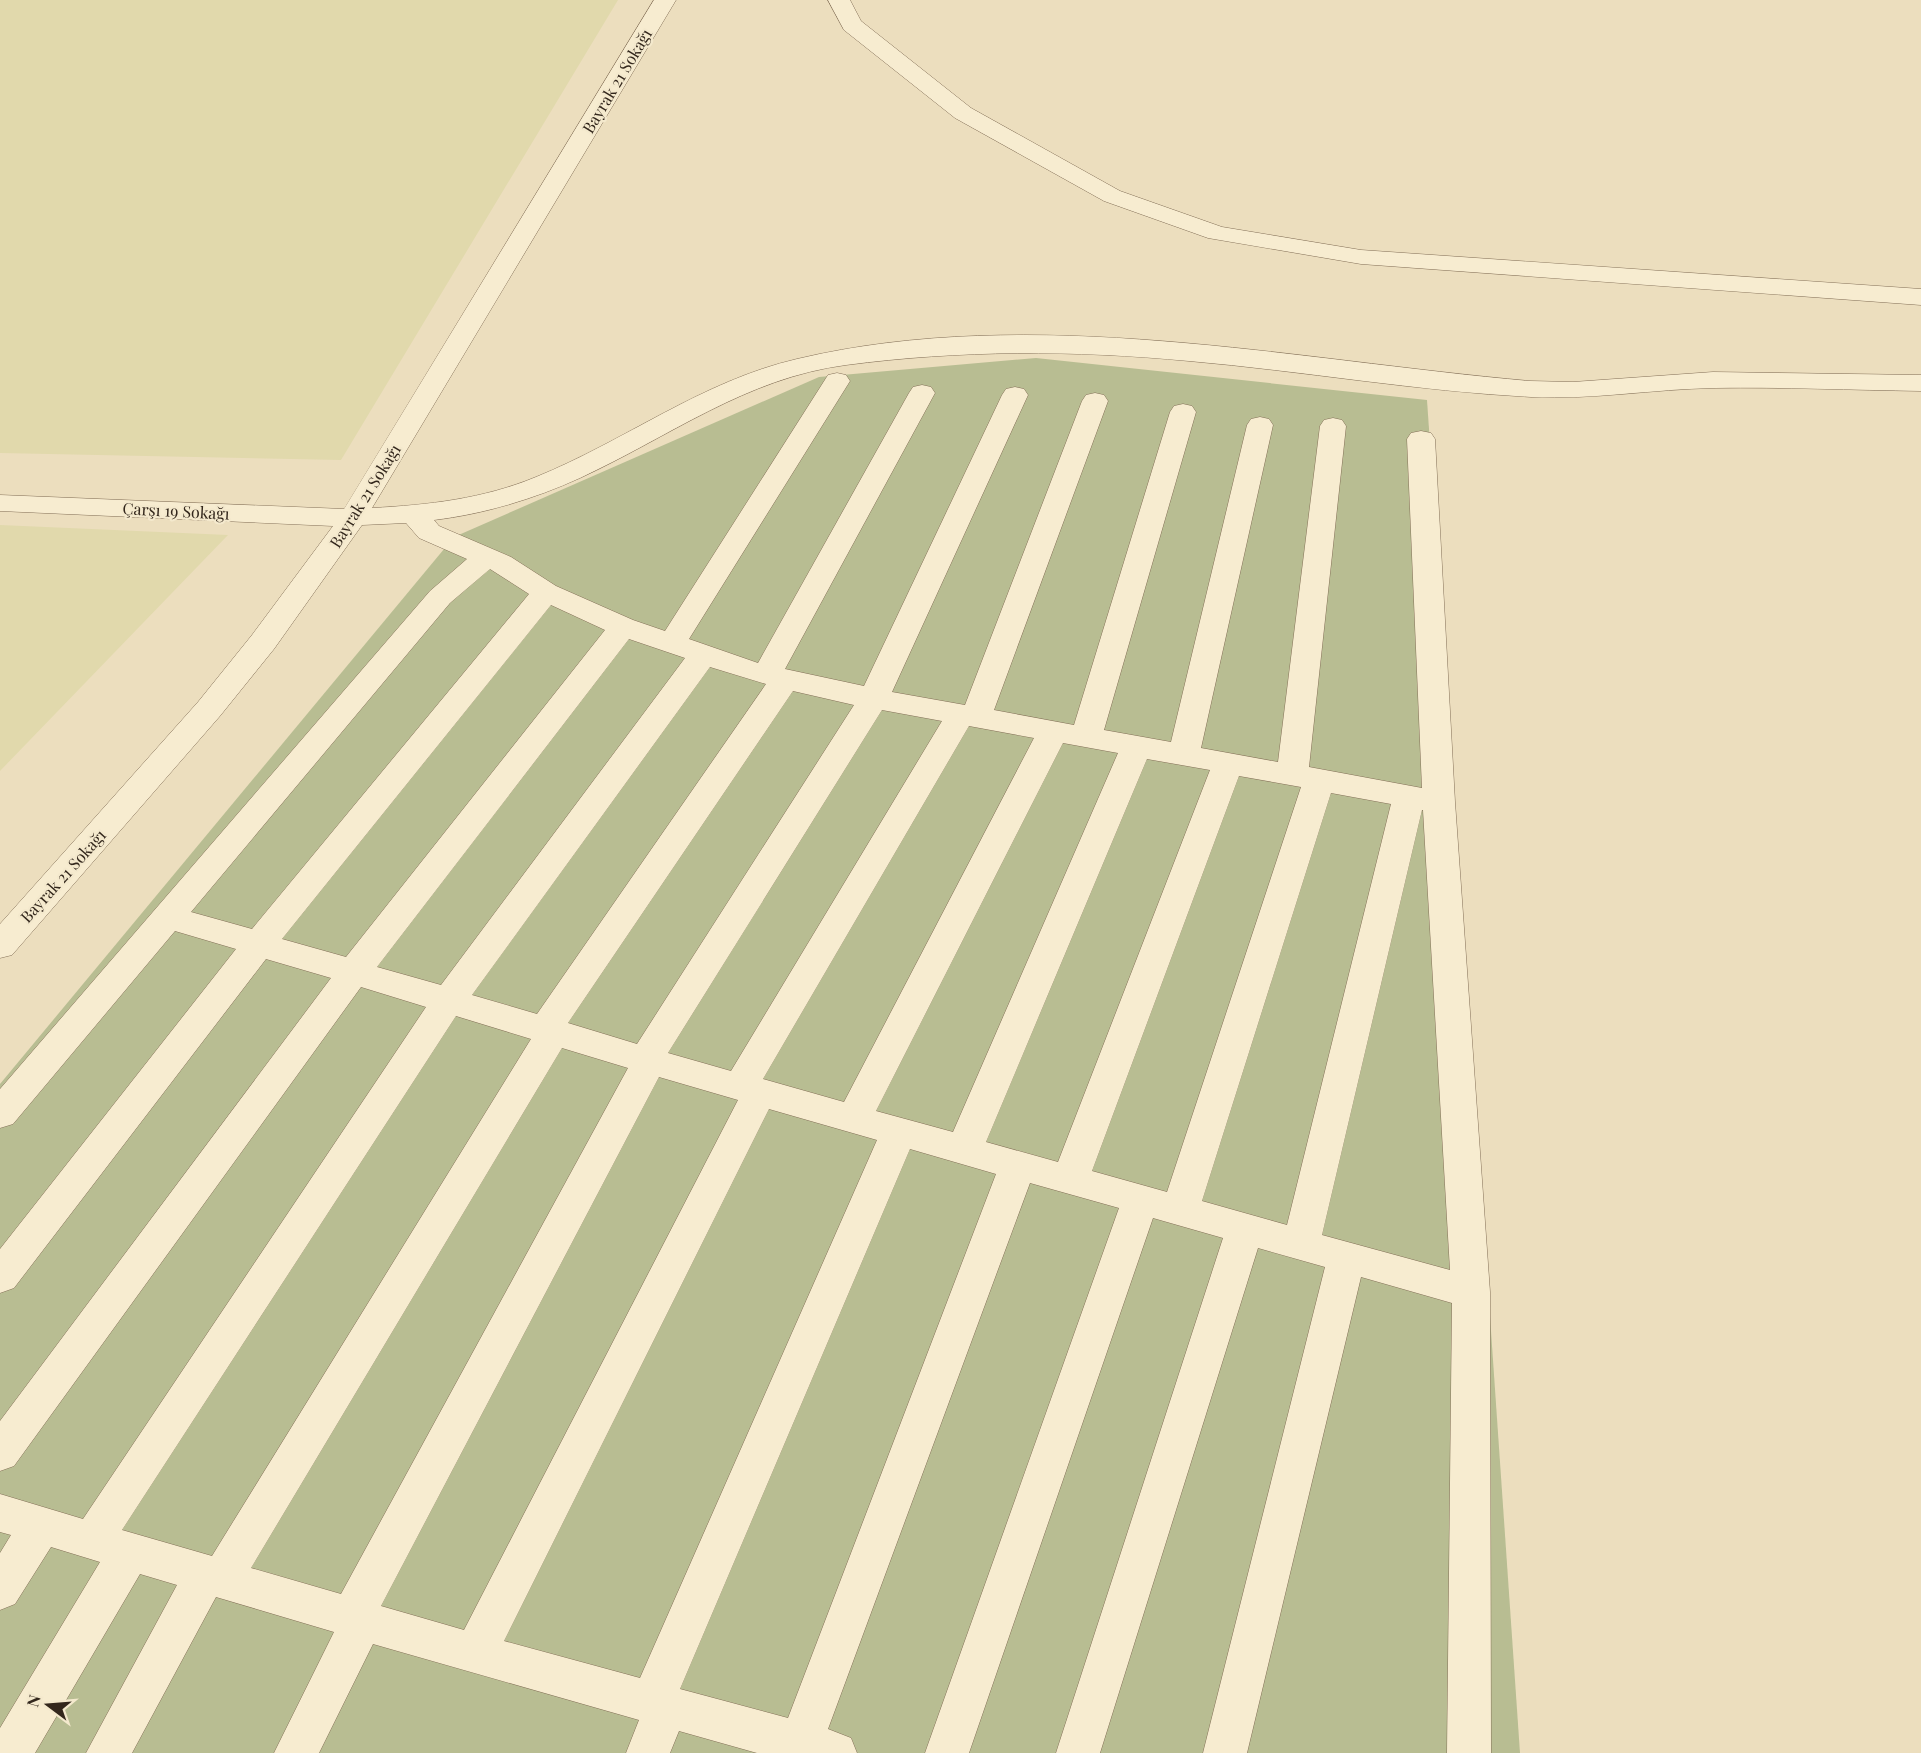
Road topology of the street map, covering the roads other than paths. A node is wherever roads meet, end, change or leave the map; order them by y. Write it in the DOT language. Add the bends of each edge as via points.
graph roads {
  1 [pos="665,0"];
  2 [pos="839,0"];
  3 [pos="1921,297"];
  4 [pos="837,381"];
  5 [pos="1921,383"];
  6 [pos="921,393"];
  7 [pos="1015,395"];
  8 [pos="1095,401"];
  9 [pos="1183,412"];
  10 [pos="1260,425"];
  11 [pos="1333,426"];
  12 [pos="1420,439"];
  13 [pos="0,503"];
  14 [pos="419,512"];
  15 [pos="352,519"];
  16 [pos="486,556"];
  17 [pos="546,592"];
  18 [pos="623,627"];
  19 [pos="671,645"];
  20 [pos="703,655"];
  21 [pos="776,677"];
  22 [pos="874,698"];
  23 [pos="968,716"];
  24 [pos="1053,732"];
  25 [pos="1086,738"];
  26 [pos="1136,747"];
  27 [pos="1184,755"];
  28 [pos="1228,764"];
  29 [pos="1305,778"];
  30 [pos="1424,799"];
  31 [pos="169,917"];
  32 [pos="259,944"];
  33 [pos="0,946"];
  34 [pos="353,973"];
  35 [pos="448,1001"];
  36 [pos="549,1031"];
  37 [pos="648,1060"];
  38 [pos="750,1089"];
  39 [pos="0,1114"];
  40 [pos="854,1119"];
  41 [pos="899,1131"];
  42 [pos="964,1150"];
  43 [pos="1018,1165"];
  44 [pos="1070,1179"];
  45 [pos="1141,1199"];
  46 [pos="1180,1210"];
  47 [pos="1245,1229"];
  48 [pos="1301,1244"];
  49 [pos="1347,1257"];
  50 [pos="0,1277"];
  51 [pos="1471,1292"];
  52 [pos="0,1453"];
  53 [pos="0,1513"];
  54 [pos="41,1525"];
  55 [pos="111,1545"];
  56 [pos="214,1576"];
  57 [pos="0,1590"];
  58 [pos="357,1619"];
  59 [pos="476,1654"];
  60 [pos="659,1704"];
  61 [pos="811,1750"];
  62 [pos="10,1753"];
  63 [pos="108,1753"];
  64 [pos="296,1753"];
  65 [pos="648,1753"];
  66 [pos="947,1753"];
  67 [pos="1078,1753"];
  68 [pos="1225,1753"];
  69 [pos="1469,1753"];
  1 -- 15 [label="street, Bayrak 21 Sokağı"];
  2 -- 3 [label="street" via="852,25 963,113 1112,196 1217,233 1360,257"];
  4 -- 19 [label="street"];
  5 -- 14 [label="street, Çarşı 19 Sokağı" via="1713,380 1573,390 1530,389 1117,347 1051,344 930,348 841,358 770,375 735,387 564,477 468,507"];
  6 -- 21 [label="street"];
  7 -- 22 [label="street"];
  8 -- 23 [label="street"];
  9 -- 25 [label="street"];
  10 -- 27 [label="street"];
  11 -- 29 [label="street"];
  12 -- 30 [label="street"];
  13 -- 15 [label="street, Çarşı 19 Sokağı"];
  14 -- 15 [label="street, Çarşı 19 Sokağı"];
  14 -- 16 [label="street" via="420,524 429,532"];
  15 -- 33 [label="street, Bayrak 21 Sokağı" via="209,709"];
  16 -- 17 [label="street"];
  16 -- 31 [label="street" via="440,597"];
  17 -- 18 [label="street"];
  17 -- 32 [label="street"];
  18 -- 19 [label="street"];
  18 -- 34 [label="street"];
  19 -- 20 [label="street"];
  20 -- 21 [label="street"];
  20 -- 35 [label="street"];
  21 -- 22 [label="street"];
  21 -- 36 [label="street"];
  22 -- 23 [label="street"];
  22 -- 37 [label="street"];
  23 -- 24 [label="street"];
  23 -- 38 [label="street"];
  24 -- 25 [label="street"];
  24 -- 40 [label="street"];
  25 -- 26 [label="street"];
  26 -- 27 [label="street"];
  26 -- 42 [label="street"];
  27 -- 28 [label="street"];
  28 -- 29 [label="street"];
  28 -- 44 [label="street"];
  29 -- 30 [label="street"];
  29 -- 46 [label="street"];
  30 -- 48 [label="street"];
  30 -- 51 [label="street"];
  31 -- 32 [label="street"];
  31 -- 39 [label="street"];
  32 -- 34 [label="street"];
  32 -- 50 [label="street"];
  34 -- 35 [label="street"];
  34 -- 52 [label="street"];
  35 -- 36 [label="street"];
  35 -- 55 [label="street"];
  36 -- 37 [label="street"];
  36 -- 56 [label="street"];
  37 -- 38 [label="street"];
  37 -- 58 [label="street"];
  38 -- 40 [label="street"];
  38 -- 59 [label="street"];
  40 -- 41 [label="street"];
  41 -- 42 [label="street"];
  41 -- 60 [label="street"];
  42 -- 43 [label="street"];
  43 -- 44 [label="street"];
  43 -- 61 [label="street"];
  44 -- 45 [label="street"];
  45 -- 46 [label="street"];
  45 -- 66 [label="street"];
  46 -- 47 [label="street"];
  47 -- 48 [label="street"];
  47 -- 67 [label="street"];
  48 -- 49 [label="street"];
  49 -- 51 [label="street"];
  49 -- 68 [label="street"];
  51 -- 69 [label="street"];
  53 -- 54 [label="street"];
  54 -- 55 [label="street"];
  54 -- 57 [label="street"];
  55 -- 56 [label="street"];
  55 -- 62 [label="street"];
  56 -- 58 [label="street"];
  56 -- 63 [label="street"];
  58 -- 59 [label="street"];
  58 -- 64 [label="street"];
  59 -- 60 [label="street"];
  60 -- 61 [label="street"];
  60 -- 65 [label="street"];
}
